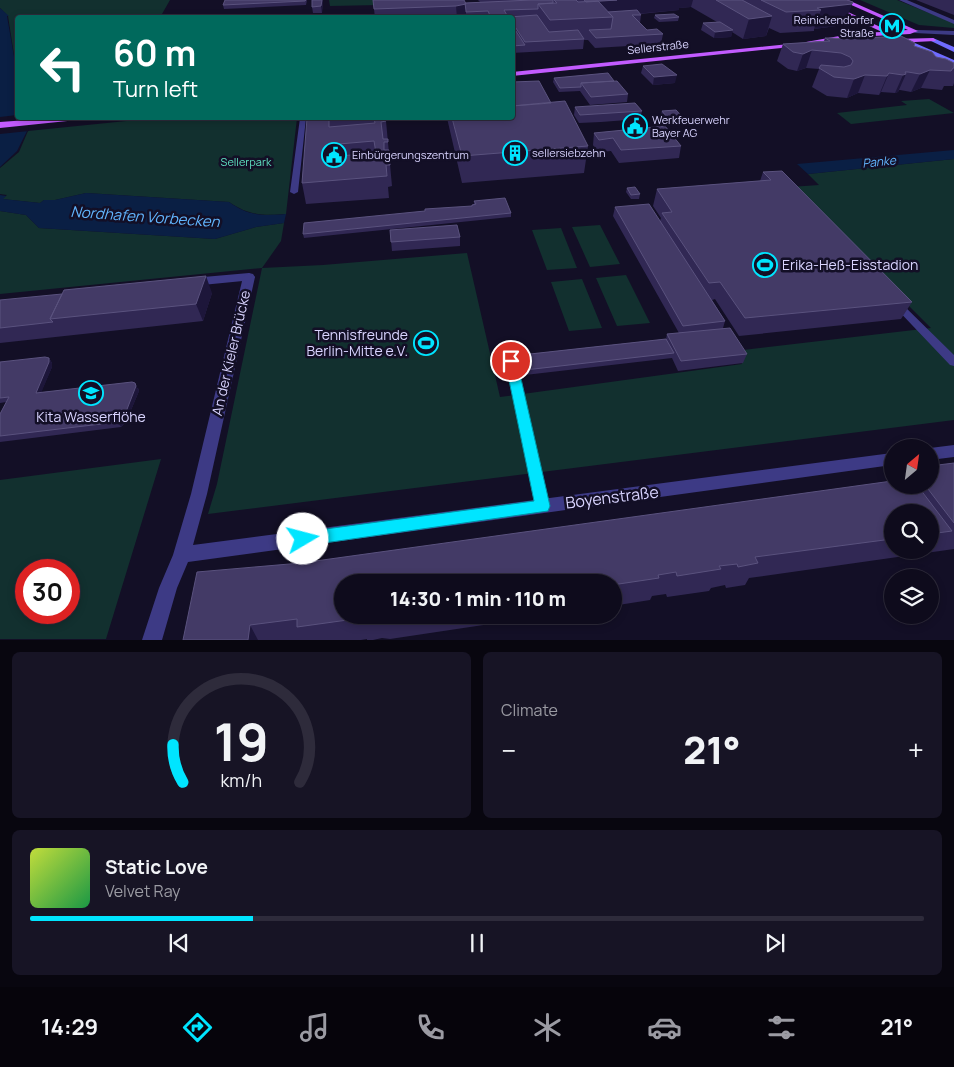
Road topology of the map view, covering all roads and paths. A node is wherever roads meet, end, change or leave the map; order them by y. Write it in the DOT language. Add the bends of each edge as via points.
graph roads {
  1 [pos="817,0"];
  2 [pos="844,0"];
  3 [pos="902,0"];
  4 [pos="954,22"];
  5 [pos="917,32"];
  6 [pos="889,33"];
  7 [pos="954,33"];
  8 [pos="933,40"];
  9 [pos="954,40"];
  10 [pos="906,41"];
  11 [pos="888,42"];
  12 [pos="861,43"];
  13 [pos="806,44"];
  14 [pos="954,50"];
  15 [pos="954,63"];
  16 [pos="515,74"];
  17 [pos="55,120"];
  18 [pos="303,120"];
  19 [pos="0,125"];
  20 [pos="294,192"];
  21 [pos="183,283"];
  22 [pos="889,296"];
  23 [pos="511,361"];
  24 [pos="954,362"];
  25 [pos="954,451"];
  26 [pos="939,453"];
  27 [pos="884,460"];
  28 [pos="542,506"];
  29 [pos="182,555"];
  30 [pos="152,640"];
  1 -- 6 [label="main road"];
  2 -- 5 [label="main road"];
  3 -- 4 [label="street"];
  5 -- 6 [label="main road, Sellerstraße"];
  5 -- 7 [label="street"];
  5 -- 8 [label="main road"];
  6 -- 10 [label="main road"];
  6 -- 13 [label="main road, Sellerstraße"];
  8 -- 9 [label="street"];
  8 -- 10 [label="main road"];
  8 -- 14 [label="main road"];
  10 -- 11 [label="main road"];
  10 -- 15 [label="main road"];
  12 -- 13 [label="main road, Sellerstraße"];
  13 -- 16 [label="main road, Sellerstraße"];
  17 -- 19 [label="main road"];
  18 -- 20 [label="lane"];
  21 -- 29 [label="street, An der Kieler Brücke" via="249,277"];
  22 -- 24 [label="lane"];
  23 -- 28 [label="lane"];
  25 -- 26 [label="street"];
  27 -- 28 [label="street, Boyenstraße"];
  28 -- 29 [label="street, Boyenstraße"];
  29 -- 30 [label="street, An der Kieler Brücke"];
}
